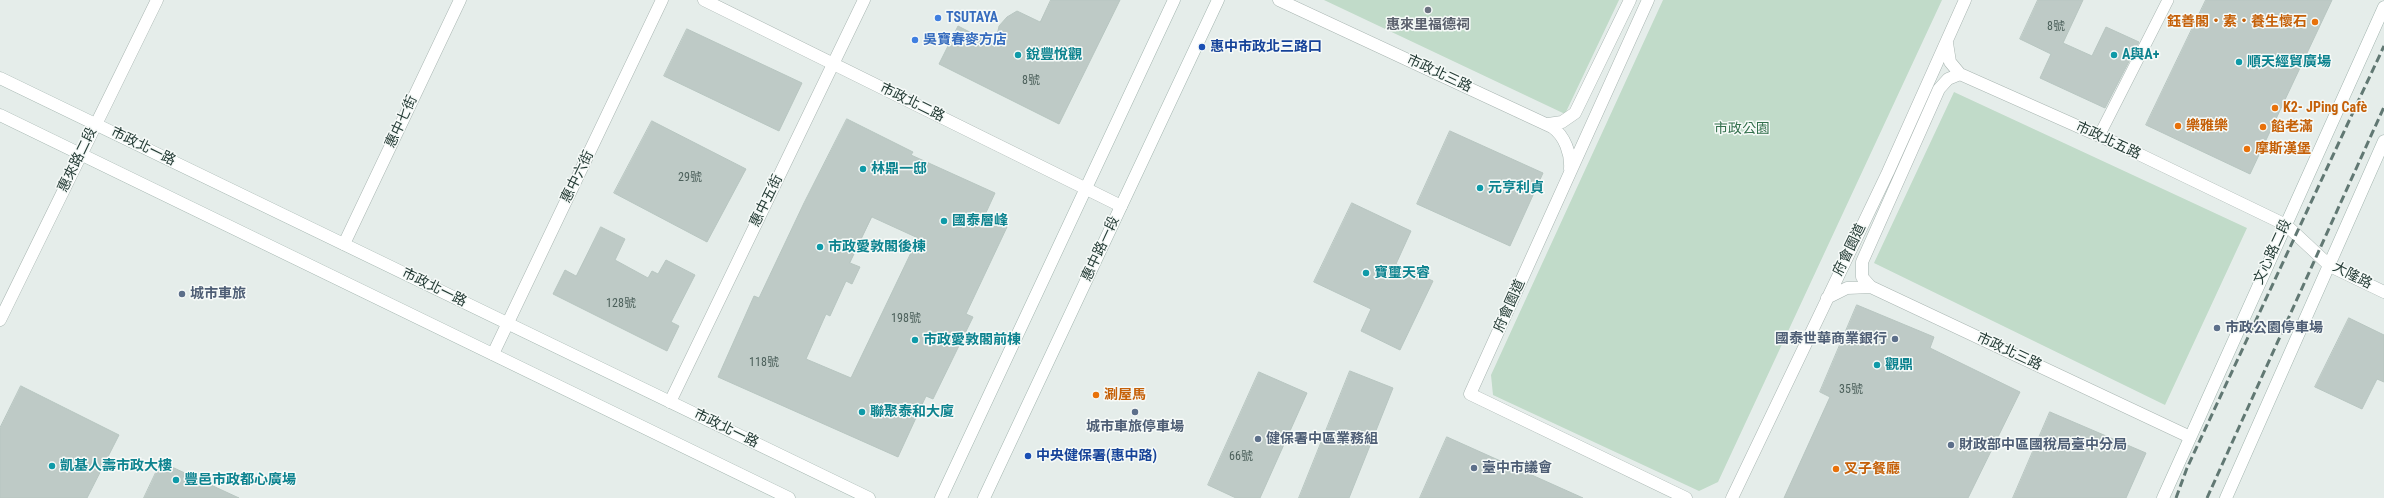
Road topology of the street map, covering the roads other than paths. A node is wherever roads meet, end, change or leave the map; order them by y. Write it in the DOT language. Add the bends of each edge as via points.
graph roads {
  1 [pos="157,0"];
  2 [pos="460,0"];
  3 [pos="662,0"];
  4 [pos="704,0"];
  5 [pos="864,0"];
  6 [pos="1174,0"];
  7 [pos="1218,0"];
  8 [pos="1280,0"];
  9 [pos="1630,0"];
  10 [pos="1648,0"];
  11 [pos="1965,0"];
  12 [pos="2168,0"];
  13 [pos="2384,7"];
  14 [pos="1610,42"];
  15 [pos="1947,43"];
  16 [pos="1628,48"];
  17 [pos="833,64"];
  18 [pos="1960,74"];
  19 [pos="0,78"];
  20 [pos="0,115"];
  21 [pos="95,124"];
  22 [pos="1548,124"];
  23 [pos="2099,136"];
  24 [pos="2384,141"];
  25 [pos="80,154"];
  26 [pos="1570,172"];
  27 [pos="1888,172"];
  28 [pos="1900,178"];
  29 [pos="1084,188"];
  30 [pos="1121,206"];
  31 [pos="2286,225"];
  32 [pos="344,244"];
  33 [pos="2330,266"];
  34 [pos="1871,287"];
  35 [pos="2384,292"];
  36 [pos="1827,298"];
  37 [pos="0,320"];
  38 [pos="508,324"];
  39 [pos="493,354"];
  40 [pos="670,402"];
  41 [pos="2190,437"];
  42 [pos="789,498"];
  43 [pos="869,498"];
  44 [pos="941,498"];
  45 [pos="984,498"];
  46 [pos="1686,498"];
  47 [pos="1732,498"];
  48 [pos="2163,498"];
  49 [pos="2226,498"];
  1 -- 21 [label="street, 惠來路二段"];
  2 -- 32 [label="street, 惠中七街"];
  3 -- 38 [label="street, 惠中六街"];
  4 -- 17 [label="street, 市政北二路"];
  5 -- 17 [label="street, 惠中五街"];
  6 -- 29 [label="street"];
  7 -- 30 [label="street, 惠中路一段"];
  8 -- 22 [label="street, 市政北三路"];
  9 -- 14 [label="street"];
  10 -- 16 [label="street, 府會園道"];
  11 -- 15 [label="street, 府會園道"];
  12 -- 23 [label="lane"];
  13 -- 31 [label="street, 文心路二段"];
  14 -- 16 [label="street"];
  14 -- 22 [label="street" via="1576,113 1562,122"];
  15 -- 18 [label="street" via="1950,62"];
  15 -- 27 [label="street, 府會園道"];
  16 -- 26 [label="street, 府會園道"];
  17 -- 29 [label="street, 市政北二路"];
  17 -- 40 [label="street, 惠中五街"];
  18 -- 23 [label="street, 市政北五路"];
  18 -- 28 [label="street" via="1948,79 1940,88"];
  19 -- 21 [label="street, 市政北一路"];
  20 -- 25 [label="street"];
  21 -- 25 [label="street, 惠來路二段"];
  21 -- 32 [label="street, 市政北一路"];
  22 -- 26 [label="street, 市政北三路" via="1558,132 1566,145"];
  23 -- 31 [label="street, 市政北五路"];
  24 -- 33 [label="street"];
  25 -- 37 [label="street, 惠來路二段"];
  25 -- 39 [label="street"];
  26 -- 46 [label="street, 府會園道" via="1470,394"];
  27 -- 28 [label="street"];
  27 -- 36 [label="street, 府會園道"];
  28 -- 34 [label="street" via="1862,262 1862,277"];
  29 -- 30 [label="street, 市政北二路"];
  29 -- 44 [label="street"];
  30 -- 45 [label="street, 惠中路一段"];
  31 -- 33 [label="street, 大隆路"];
  31 -- 41 [label="street, 文心路二段"];
  32 -- 38 [label="street, 市政北一路"];
  33 -- 35 [label="street, 大隆路"];
  33 -- 49 [label="street"];
  34 -- 36 [label="street, 市政北三路" via="1847,288"];
  34 -- 41 [label="street, 市政北三路"];
  36 -- 47 [label="street, 府會園道"];
  38 -- 39 [label="street, 惠中六街"];
  38 -- 40 [label="street, 市政北一路"];
  39 -- 42 [label="street"];
  40 -- 43 [label="street, 市政北一路"];
  41 -- 48 [label="street, 文心路二段"];
}
